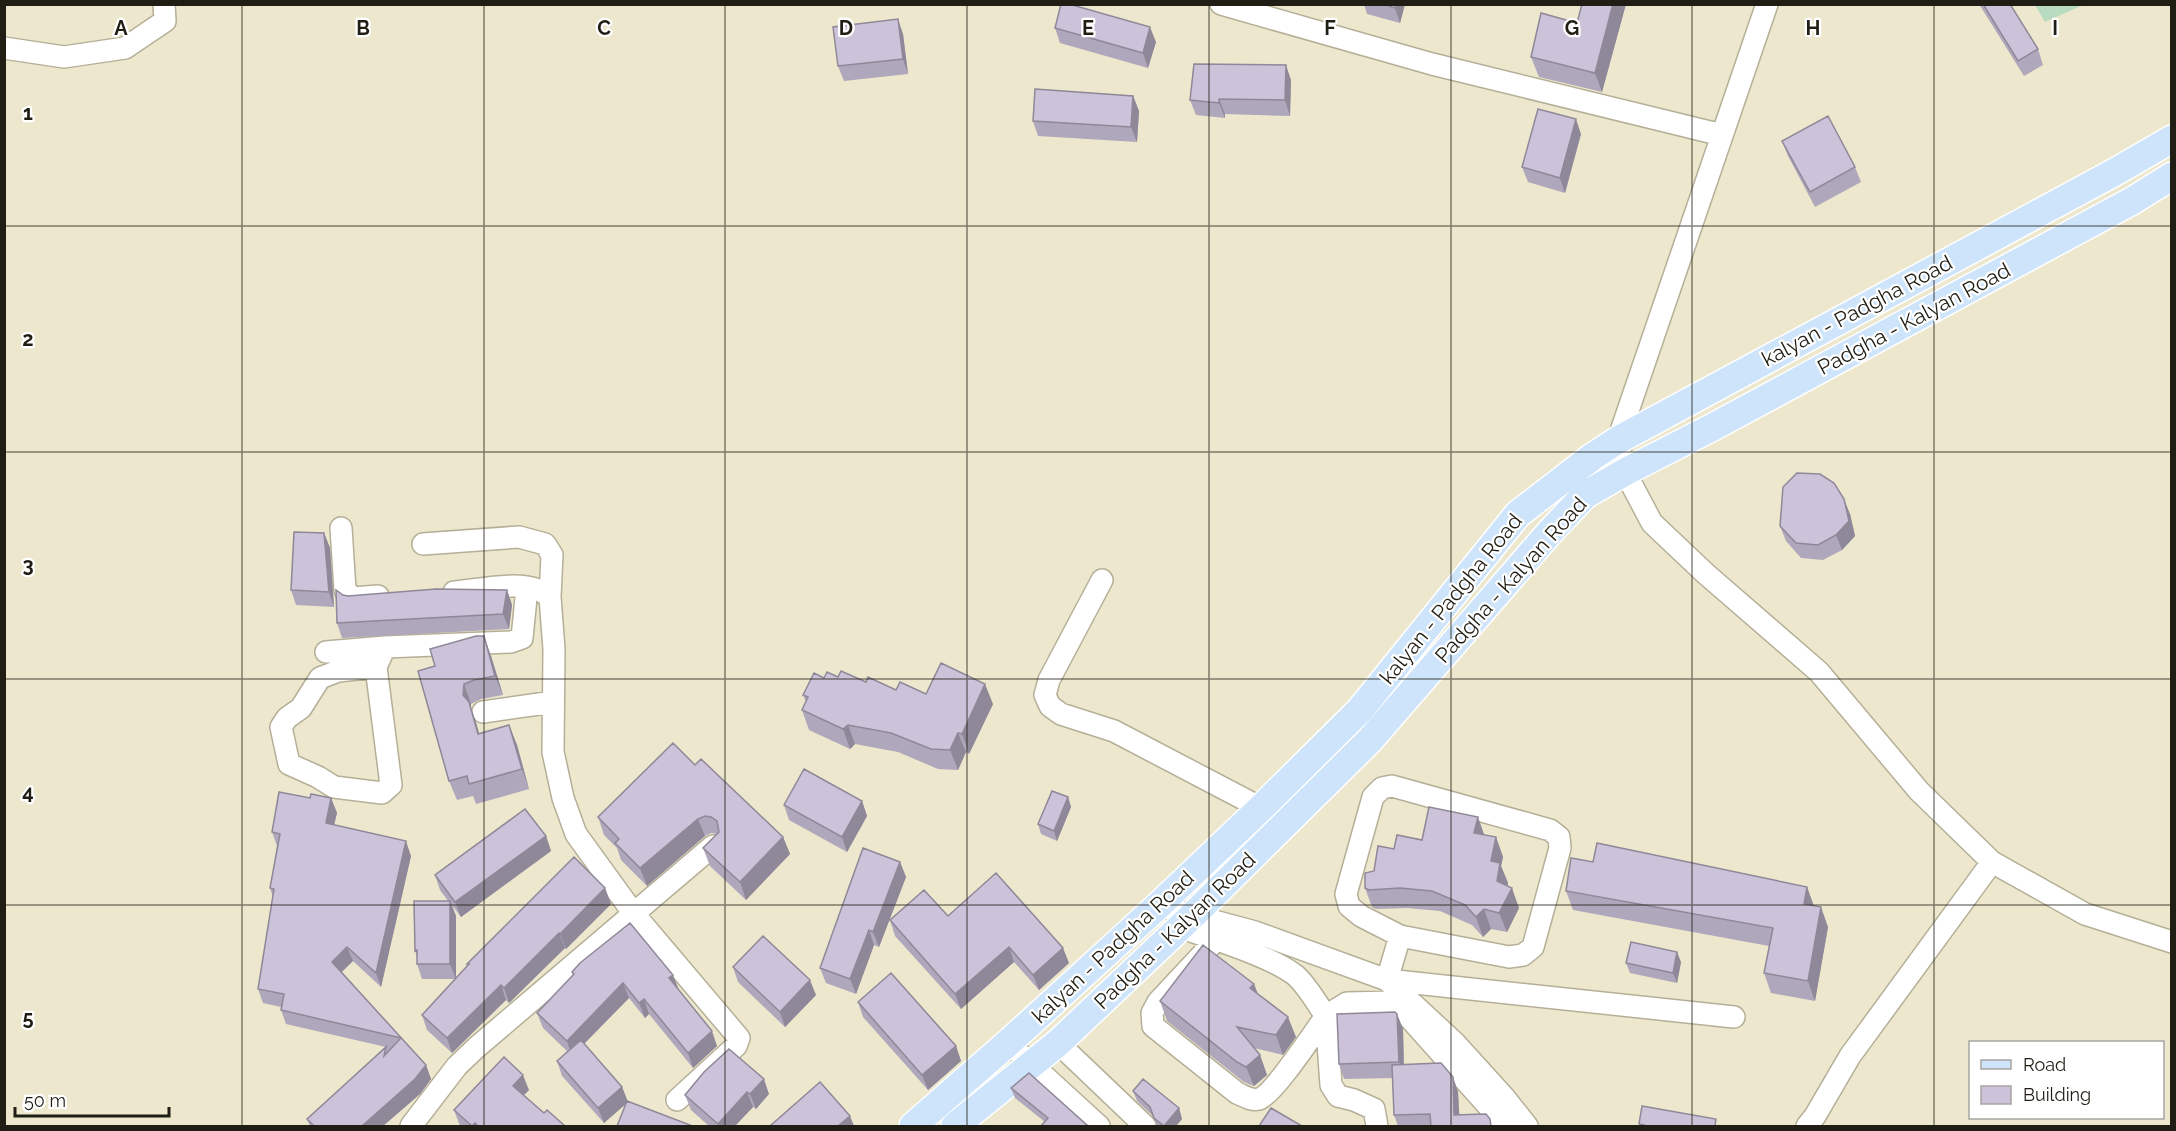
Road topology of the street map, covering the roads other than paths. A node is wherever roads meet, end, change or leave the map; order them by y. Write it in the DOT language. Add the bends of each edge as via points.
graph roads {
  1 [pos="164,4"];
  2 [pos="1221,4"];
  3 [pos="1767,4"];
  4 [pos="4,48"];
  5 [pos="1722,135"];
  6 [pos="2172,139"];
  7 [pos="2115,172"];
  8 [pos="2172,176"];
  9 [pos="2132,201"];
  10 [pos="1618,440"];
  11 [pos="1625,472"];
  12 [pos="341,528"];
  13 [pos="423,544"];
  14 [pos="1102,580"];
  15 [pos="527,588"];
  16 [pos="436,593"];
  17 [pos="400,595"];
  18 [pos="550,597"];
  19 [pos="522,638"];
  20 [pos="385,647"];
  21 [pos="554,649"];
  22 [pos="326,652"];
  23 [pos="376,667"];
  24 [pos="553,702"];
  25 [pos="1360,710"];
  26 [pos="483,712"];
  27 [pos="1381,729"];
  28 [pos="1261,808"];
  29 [pos="713,846"];
  30 [pos="1992,862"];
  31 [pos="1158,906"];
  32 [pos="634,914"];
  33 [pos="1185,922"];
  34 [pos="1400,936"];
  35 [pos="1215,940"];
  36 [pos="2172,942"];
  37 [pos="1386,980"];
  38 [pos="1326,1016"];
  39 [pos="1734,1017"];
  40 [pos="1008,1043"];
  41 [pos="1058,1043"];
  42 [pos="1030,1064"];
  43 [pos="677,1100"];
  44 [pos="411,1126"];
  45 [pos="913,1126"];
  46 [pos="955,1126"];
  47 [pos="1099,1126"];
  48 [pos="1145,1126"];
  49 [pos="1377,1126"];
  50 [pos="1506,1126"];
  51 [pos="1527,1126"];
  52 [pos="1807,1126"];
  1 -- 4 [label="street" via="165,21 125,48 64,57"];
  2 -- 5 [label="street" via="1432,64"];
  3 -- 5 [label="street"];
  5 -- 10 [label="street"];
  6 -- 7 [label="main road, kalyan - Padgha Road"];
  7 -- 9 [label="main road"];
  7 -- 10 [label="main road, kalyan - Padgha Road"];
  8 -- 9 [label="main road, Padgha - Kalyan Road"];
  9 -- 11 [label="main road, Padgha - Kalyan Road"];
  10 -- 11 [label="street"];
  10 -- 25 [label="main road, kalyan - Padgha Road" via="1518,514"];
  11 -- 27 [label="main road, Padgha - Kalyan Road" via="1585,495 1564,517"];
  11 -- 30 [label="street" via="1652,523 1819,672 1919,791"];
  12 -- 17 [label="street" via="345,590 353,598"];
  13 -- 18 [label="street" via="519,537 545,544 552,555"];
  14 -- 28 [label="street" via="1049,680 1045,695 1050,706 1061,714 1114,732"];
  15 -- 16 [label="street"];
  15 -- 18 [label="street"];
  15 -- 19 [label="street"];
  18 -- 21 [label="street"];
  19 -- 20 [label="street" via="512,642"];
  19 -- 21 [label="street"];
  20 -- 22 [label="street"];
  20 -- 23 [label="street"];
  21 -- 24 [label="street"];
  23 -- 23 [label="street" via="391,785 382,793 333,787 290,764 281,727 286,718 301,708 320,678 338,671"];
  24 -- 26 [label="street"];
  24 -- 32 [label="street" via="553,752 562,798 576,834"];
  25 -- 27 [label="main road"];
  25 -- 28 [label="main road, kalyan - Padgha Road"];
  27 -- 33 [label="main road, Padgha - Kalyan Road"];
  28 -- 31 [label="main road, kalyan - Padgha Road"];
  29 -- 32 [label="street"];
  30 -- 36 [label="street" via="2085,914"];
  30 -- 52 [label="street" via="1850,1056"];
  31 -- 33 [label="street"];
  31 -- 40 [label="main road, kalyan - Padgha Road"];
  32 -- 43 [label="street" via="739,1038 736,1046"];
  32 -- 44 [label="street" via="457,1066"];
  33 -- 35 [label="street"];
  33 -- 37 [label="street" via="1256,932"];
  33 -- 41 [label="main road, Padgha - Kalyan Road"];
  34 -- 34 [label="street" via="1509,957 1523,955 1533,947 1560,848 1559,837 1550,830 1392,786 1382,788 1373,797 1346,894 1349,906 1361,916"];
  34 -- 37 [label="street"];
  35 -- 38 [label="street" via="1297,976"];
  35 -- 38 [label="street" via="1158,1002 1152,1013 1153,1026 1238,1093 1260,1099 1273,1088"];
  37 -- 39 [label="street"];
  37 -- 51 [label="street" via="1455,1043"];
  38 -- 49 [label="street" via="1331,1085 1338,1096 1374,1109"];
  38 -- 50 [label="street" via="1347,1003 1392,1002"];
  40 -- 42 [label="street"];
  40 -- 45 [label="main road, kalyan - Padgha Road"];
  41 -- 42 [label="main road, Padgha - Kalyan Road"];
  41 -- 48 [label="street"];
  42 -- 46 [label="main road, Padgha - Kalyan Road"];
  42 -- 47 [label="street"];
}
